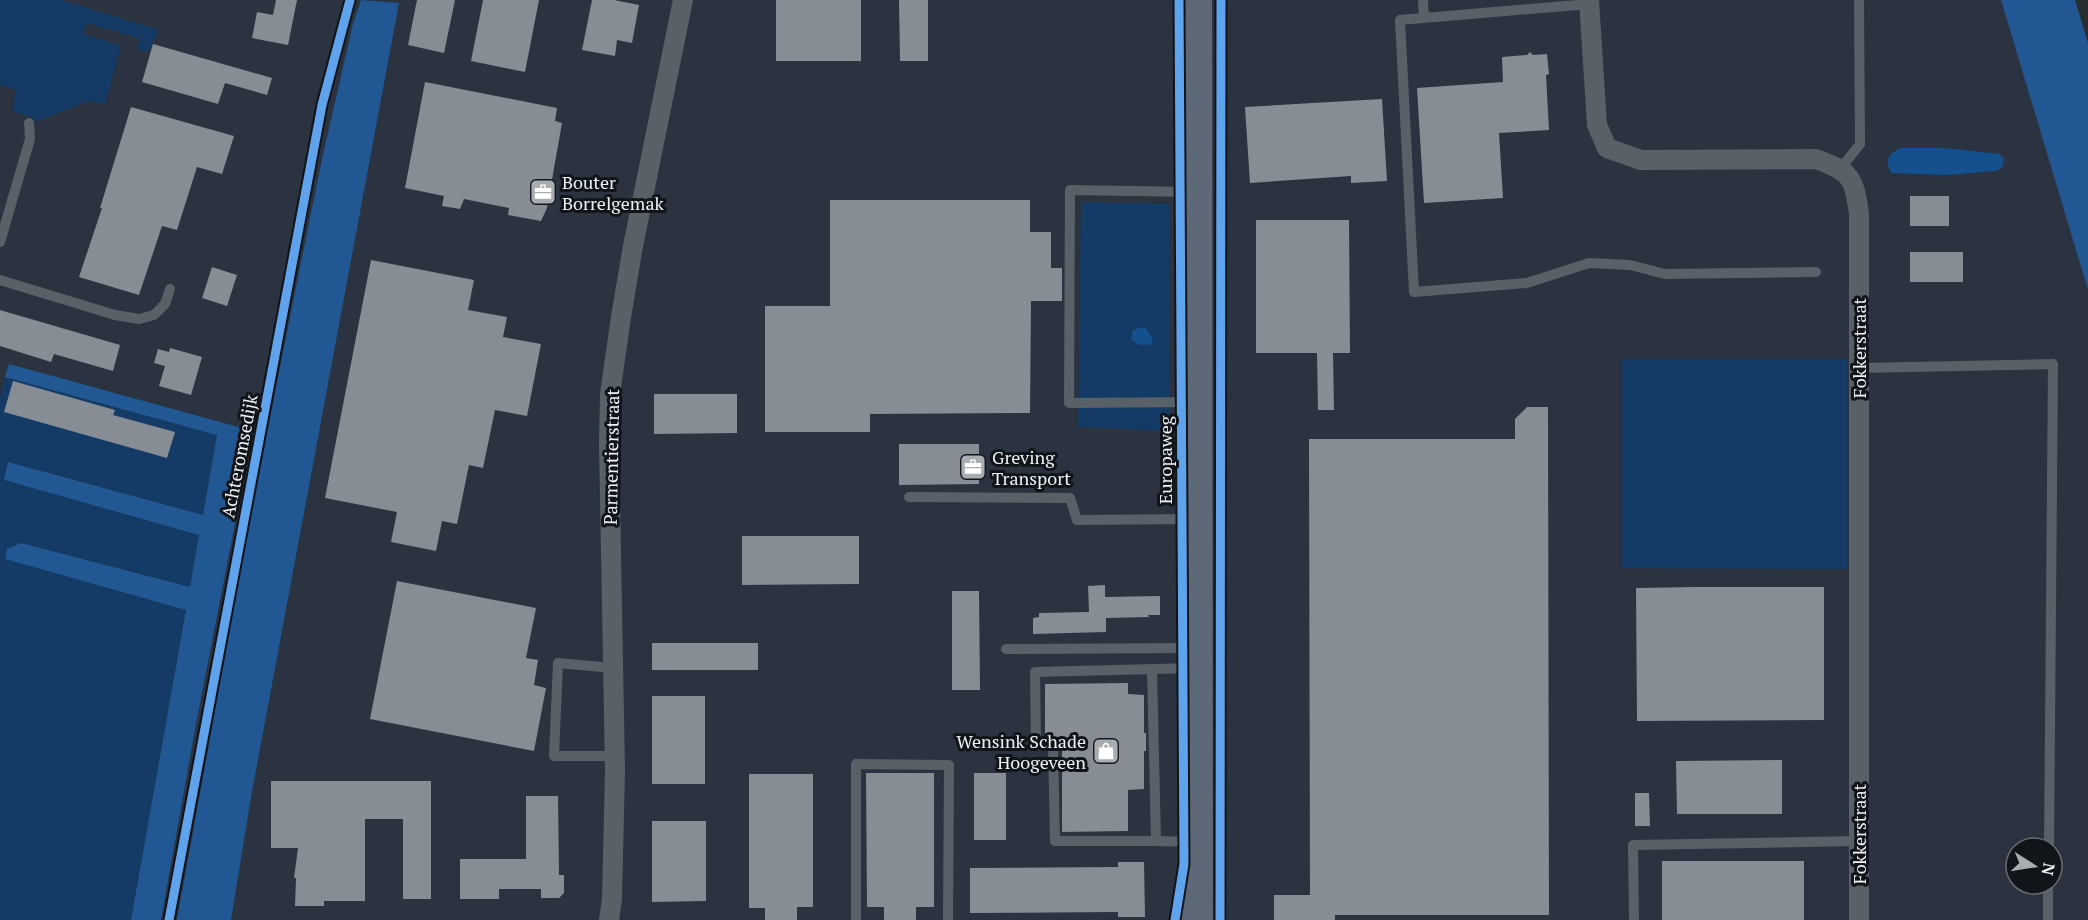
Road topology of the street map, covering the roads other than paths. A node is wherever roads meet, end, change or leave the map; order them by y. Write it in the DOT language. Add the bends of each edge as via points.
graph roads {
  1 [pos="683,0"];
  2 [pos="1196,0"];
  3 [pos="1423,0"];
  4 [pos="1859,0"];
  5 [pos="1589,2"];
  6 [pos="1424,18"];
  7 [pos="29,123"];
  8 [pos="1841,168"];
  9 [pos="1196,193"];
  10 [pos="0,242"];
  11 [pos="1816,272"];
  12 [pos="0,280"];
  13 [pos="170,289"];
  14 [pos="1859,368"];
  15 [pos="1196,402"];
  16 [pos="909,497"];
  17 [pos="1197,519"];
  18 [pos="1006,649"];
  19 [pos="1197,658"];
  20 [pos="613,668"];
  21 [pos="1152,669"];
  22 [pos="615,756"];
  23 [pos="2049,836"];
  24 [pos="1156,841"];
  25 [pos="1859,841"];
  26 [pos="1197,842"];
  27 [pos="2048,896"];
  28 [pos="609,920"];
  29 [pos="856,920"];
  30 [pos="948,920"];
  31 [pos="1197,920"];
  32 [pos="1634,920"];
  33 [pos="1859,920"];
  34 [pos="2048,920"];
  1 -- 20 [label="street, Parmentierstraat" via="633,246 610,394"];
  2 -- 9 [label="main road, Europaweg"];
  3 -- 6 [label="lane"];
  4 -- 8 [label="lane" via="1860,144"];
  5 -- 6 [label="lane"];
  5 -- 8 [label="street" via="1597,125 1607,148 1641,160 1816,159"];
  6 -- 11 [label="lane" via="1400,20 1414,292 1527,284 1589,263 1630,265 1665,274"];
  7 -- 10 [label="lane" via="30,139"];
  8 -- 14 [label="street, Fokkerstraat" via="1855,187 1859,214"];
  9 -- 15 [label="main road, Europaweg"];
  9 -- 15 [label="lane" via="1070,190 1069,403"];
  12 -- 13 [label="lane" via="139,319 154,315 165,304"];
  14 -- 23 [label="lane" via="2053,364"];
  14 -- 25 [label="street, Fokkerstraat"];
  15 -- 17 [label="main road, Europaweg"];
  16 -- 17 [label="lane" via="1070,498 1077,520"];
  17 -- 19 [label="main road, Europaweg"];
  18 -- 19 [label="lane"];
  19 -- 21 [label="lane"];
  19 -- 26 [label="main road, Europaweg"];
  20 -- 22 [label="street, Parmentierstraat"];
  20 -- 22 [label="lane" via="558,663 554,756"];
  21 -- 24 [label="lane"];
  21 -- 24 [label="lane" via="1035,672 1036,744 1053,744 1055,841"];
  22 -- 28 [label="street, Parmentierstraat"];
  24 -- 26 [label="lane"];
  25 -- 32 [label="lane" via="1633,845"];
  25 -- 33 [label="street, Fokkerstraat"];
  26 -- 31 [label="main road, Europaweg"];
  27 -- 34 [label="lane"];
  29 -- 30 [label="lane" via="856,764 949,765"];
}
